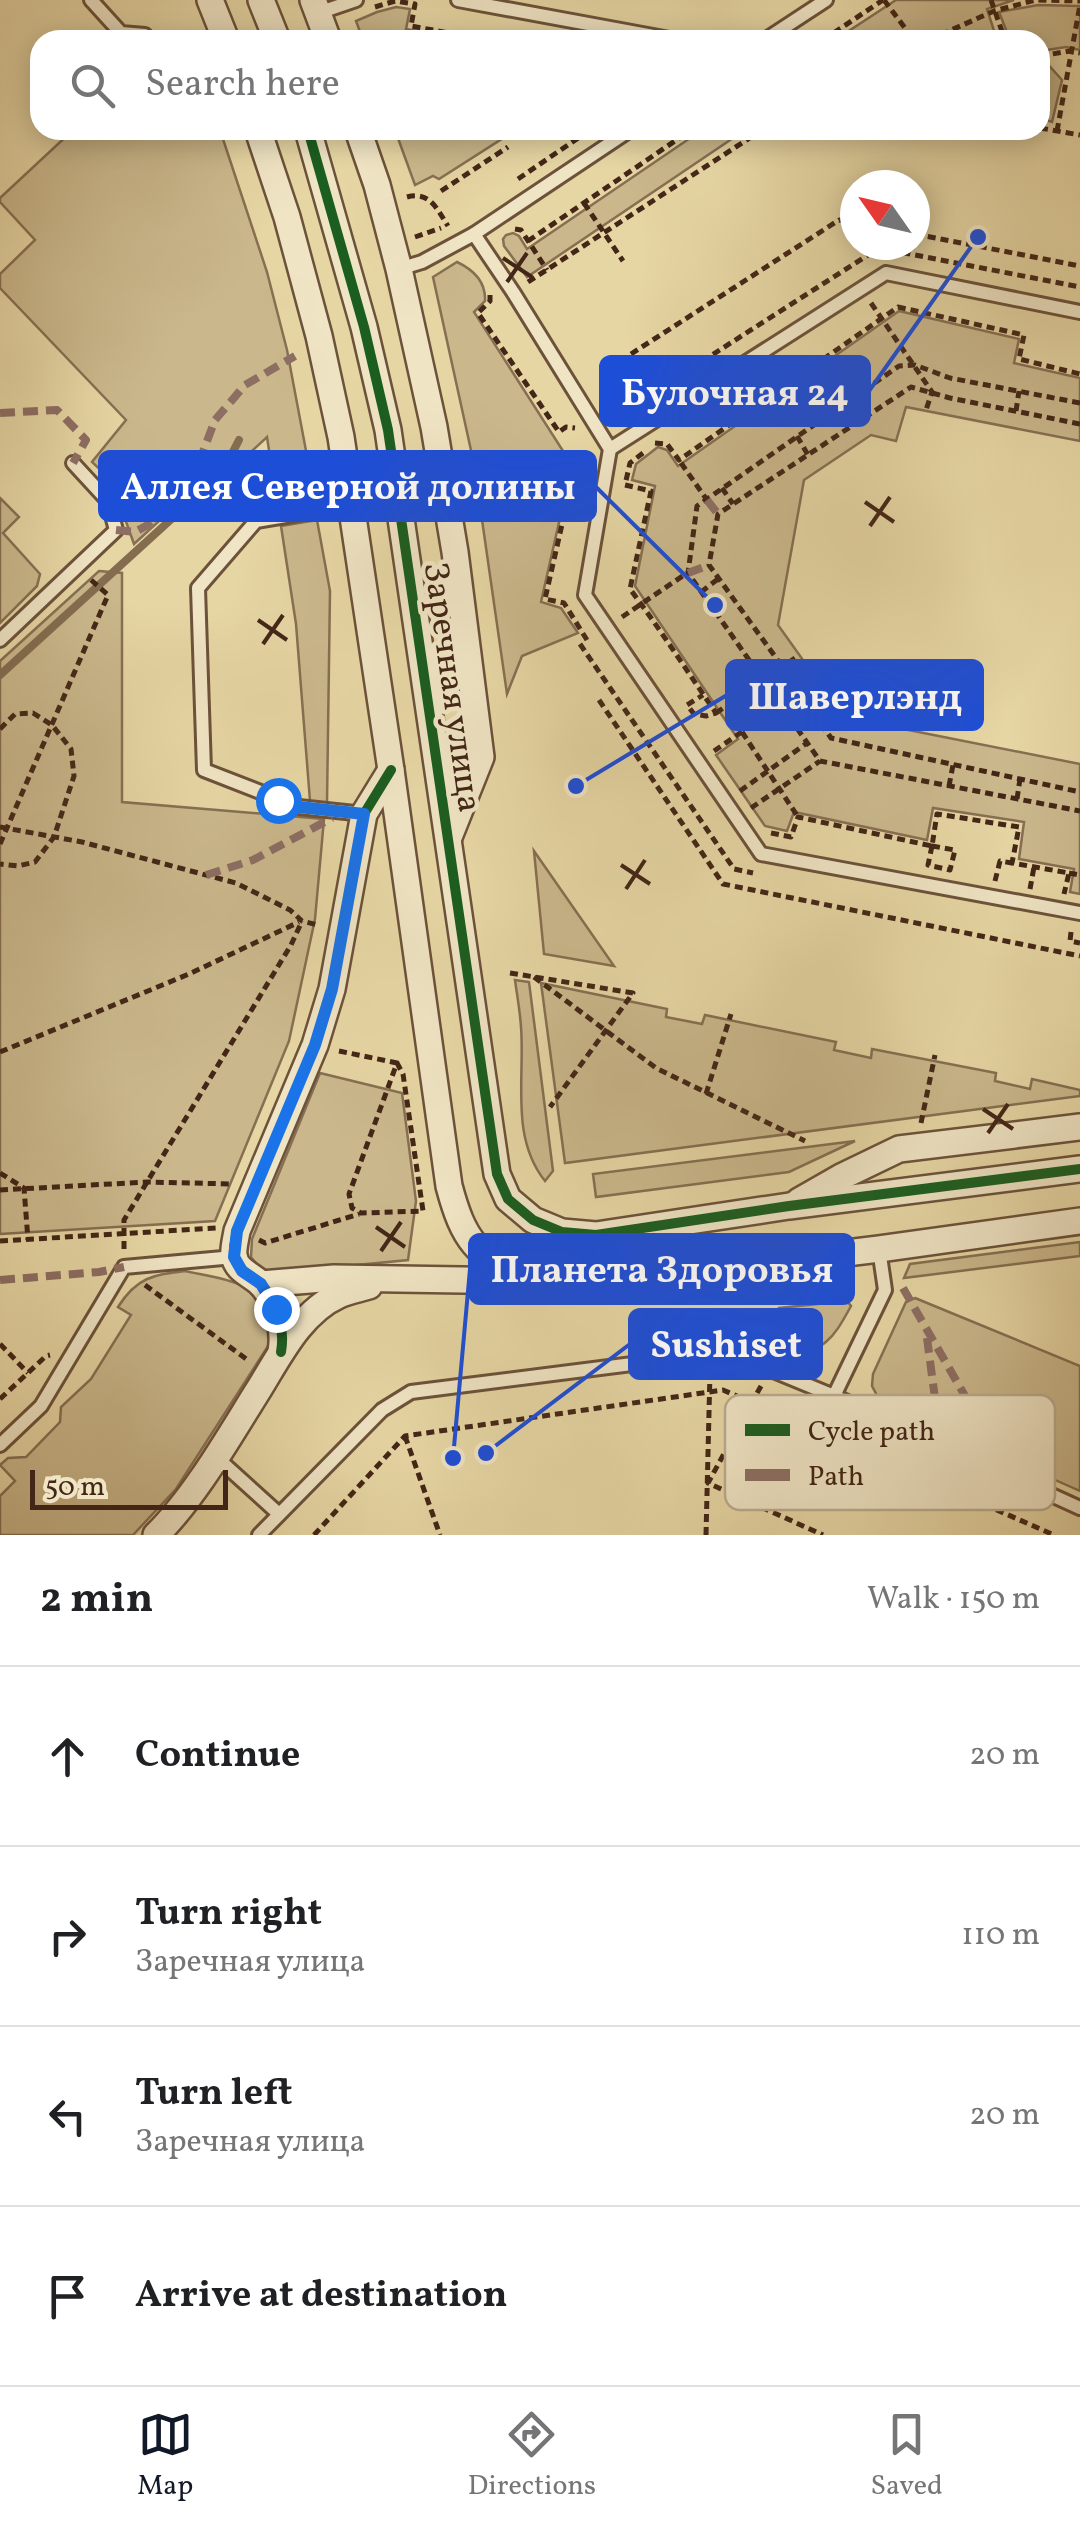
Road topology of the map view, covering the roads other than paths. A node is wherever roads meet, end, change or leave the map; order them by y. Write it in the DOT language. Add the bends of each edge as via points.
graph roads {
  1 [pos="91,0"];
  2 [pos="210,0"];
  3 [pos="261,0"];
  4 [pos="458,0"];
  5 [pos="826,0"];
  6 [pos="359,6"];
  7 [pos="316,7"];
  8 [pos="118,30"];
  9 [pos="222,30"];
  10 [pos="272,30"];
  11 [pos="620,30"];
  12 [pos="780,30"];
  13 [pos="261,140"];
  14 [pos="311,140"];
  15 [pos="361,140"];
  16 [pos="615,140"];
  17 [pos="474,234"];
  18 [pos="399,268"];
  19 [pos="1080,312"];
  20 [pos="610,448"];
  21 [pos="74,463"];
  22 [pos="351,505"];
  23 [pos="0,640"];
  24 [pos="391,770"];
  25 [pos="364,814"];
  26 [pos="449,836"];
  27 [pos="1080,913"];
  28 [pos="1080,1127"];
  29 [pos="1080,1169"];
  30 [pos="789,1206"];
  31 [pos="1080,1221"];
  32 [pos="880,1248"];
  33 [pos="234,1257"];
  34 [pos="388,1280"];
  35 [pos="525,1281"];
  36 [pos="261,1284"];
  37 [pos="281,1352"];
  38 [pos="832,1395"];
  39 [pos="834,1395"];
  40 [pos="0,1445"];
  41 [pos="216,1457"];
  42 [pos="1055,1497"];
  43 [pos="1080,1508"];
  44 [pos="279,1514"];
  45 [pos="156,1535"];
  46 [pos="259,1535"];
  1 -- 8 [label="lane"];
  2 -- 9 [label="street"];
  3 -- 10 [label="street"];
  4 -- 11 [label="lane"];
  5 -- 12 [label="lane"];
  6 -- 7 [label="lane"];
  13 -- 22 [label="street" via="319,336"];
  14 -- 26 [label="street, Заречная улица" via="388,430"];
  15 -- 18 [label="street"];
  16 -- 17 [label="lane"];
  17 -- 18 [label="lane"];
  17 -- 20 [label="lane"];
  18 -- 26 [label="street" via="452,534 481,757"];
  19 -- 20 [label="lane" via="886,273"];
  20 -- 27 [label="lane" via="585,595 762,854"];
  21 -- 23 [label="lane" via="108,501 116,530"];
  22 -- 24 [label="street"];
  22 -- 25 [label="lane" via="256,521 198,588 204,770 299,807"];
  24 -- 25 [label="street"];
  24 -- 35 [label="street" via="458,1220 491,1262"];
  25 -- 33 [label="street" via="332,989 237,1231"];
  26 -- 30 [label="street, Заречная улица" via="497,1174 508,1199 562,1232 596,1234"];
  28 -- 30 [label="street" via="899,1149"];
  29 -- 30 [label="street"];
  31 -- 32 [label="street"];
  32 -- 35 [label="street" via="602,1282"];
  32 -- 39 [label="lane" via="885,1290"];
  33 -- 36 [label="street"];
  33 -- 40 [label="lane" via="124,1267 41,1406"];
  34 -- 35 [label="street"];
  34 -- 36 [label="street"];
  34 -- 37 [label="street" via="338,1295"];
  36 -- 37 [label="street" via="284,1331"];
  37 -- 41 [label="street"];
  38 -- 44 [label="lane" via="749,1361 711,1354 411,1392 382,1410"];
  41 -- 44 [label="lane"];
  41 -- 45 [label="street"];
  42 -- 43 [label="lane"];
  44 -- 46 [label="lane"];
}
